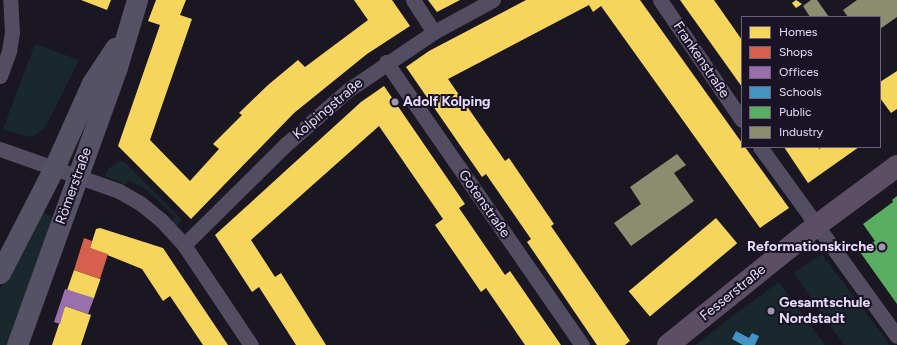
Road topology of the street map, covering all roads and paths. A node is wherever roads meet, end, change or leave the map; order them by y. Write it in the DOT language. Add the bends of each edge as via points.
graph roads {
  1 [pos="10,0"];
  2 [pos="137,0"];
  3 [pos="413,0"];
  4 [pos="493,0"];
  5 [pos="660,0"];
  6 [pos="128,26"];
  7 [pos="434,32"];
  8 [pos="386,62"];
  9 [pos="0,76"];
  10 [pos="741,119"];
  11 [pos="761,148"];
  12 [pos="0,149"];
  13 [pos="897,166"];
  14 [pos="54,168"];
  15 [pos="78,176"];
  16 [pos="816,226"];
  17 [pos="184,245"];
  18 [pos="0,273"];
  19 [pos="897,336"];
  20 [pos="17,345"];
  21 [pos="251,345"];
  22 [pos="582,345"];
  23 [pos="668,345"];
  1 -- 9 [label="street" via="12,32 9,51"];
  2 -- 6 [label="street, Römerstraße"];
  3 -- 7 [label="street"];
  4 -- 7 [label="street, Kolpingstraße"];
  5 -- 10 [label="street, Frankenstraße"];
  6 -- 14 [label="street, Römerstraße" via="92,83"];
  6 -- 15 [label="street, Römerstraße" via="117,67"];
  7 -- 8 [label="street, Kolpingstraße"];
  8 -- 17 [label="street, Kolpingstraße" via="314,118"];
  8 -- 22 [label="street, Gotenstraße"];
  11 -- 16 [label="street"];
  12 -- 14 [label="street"];
  13 -- 16 [label="main road, Fesserstraße"];
  14 -- 15 [label="street"];
  14 -- 18 [label="street, Römerstraße"];
  15 -- 17 [label="street" via="118,191 140,203 161,220"];
  15 -- 20 [label="street, Römerstraße"];
  16 -- 19 [label="street"];
  16 -- 23 [label="main road, Fesserstraße"];
  17 -- 21 [label="street"];
}
